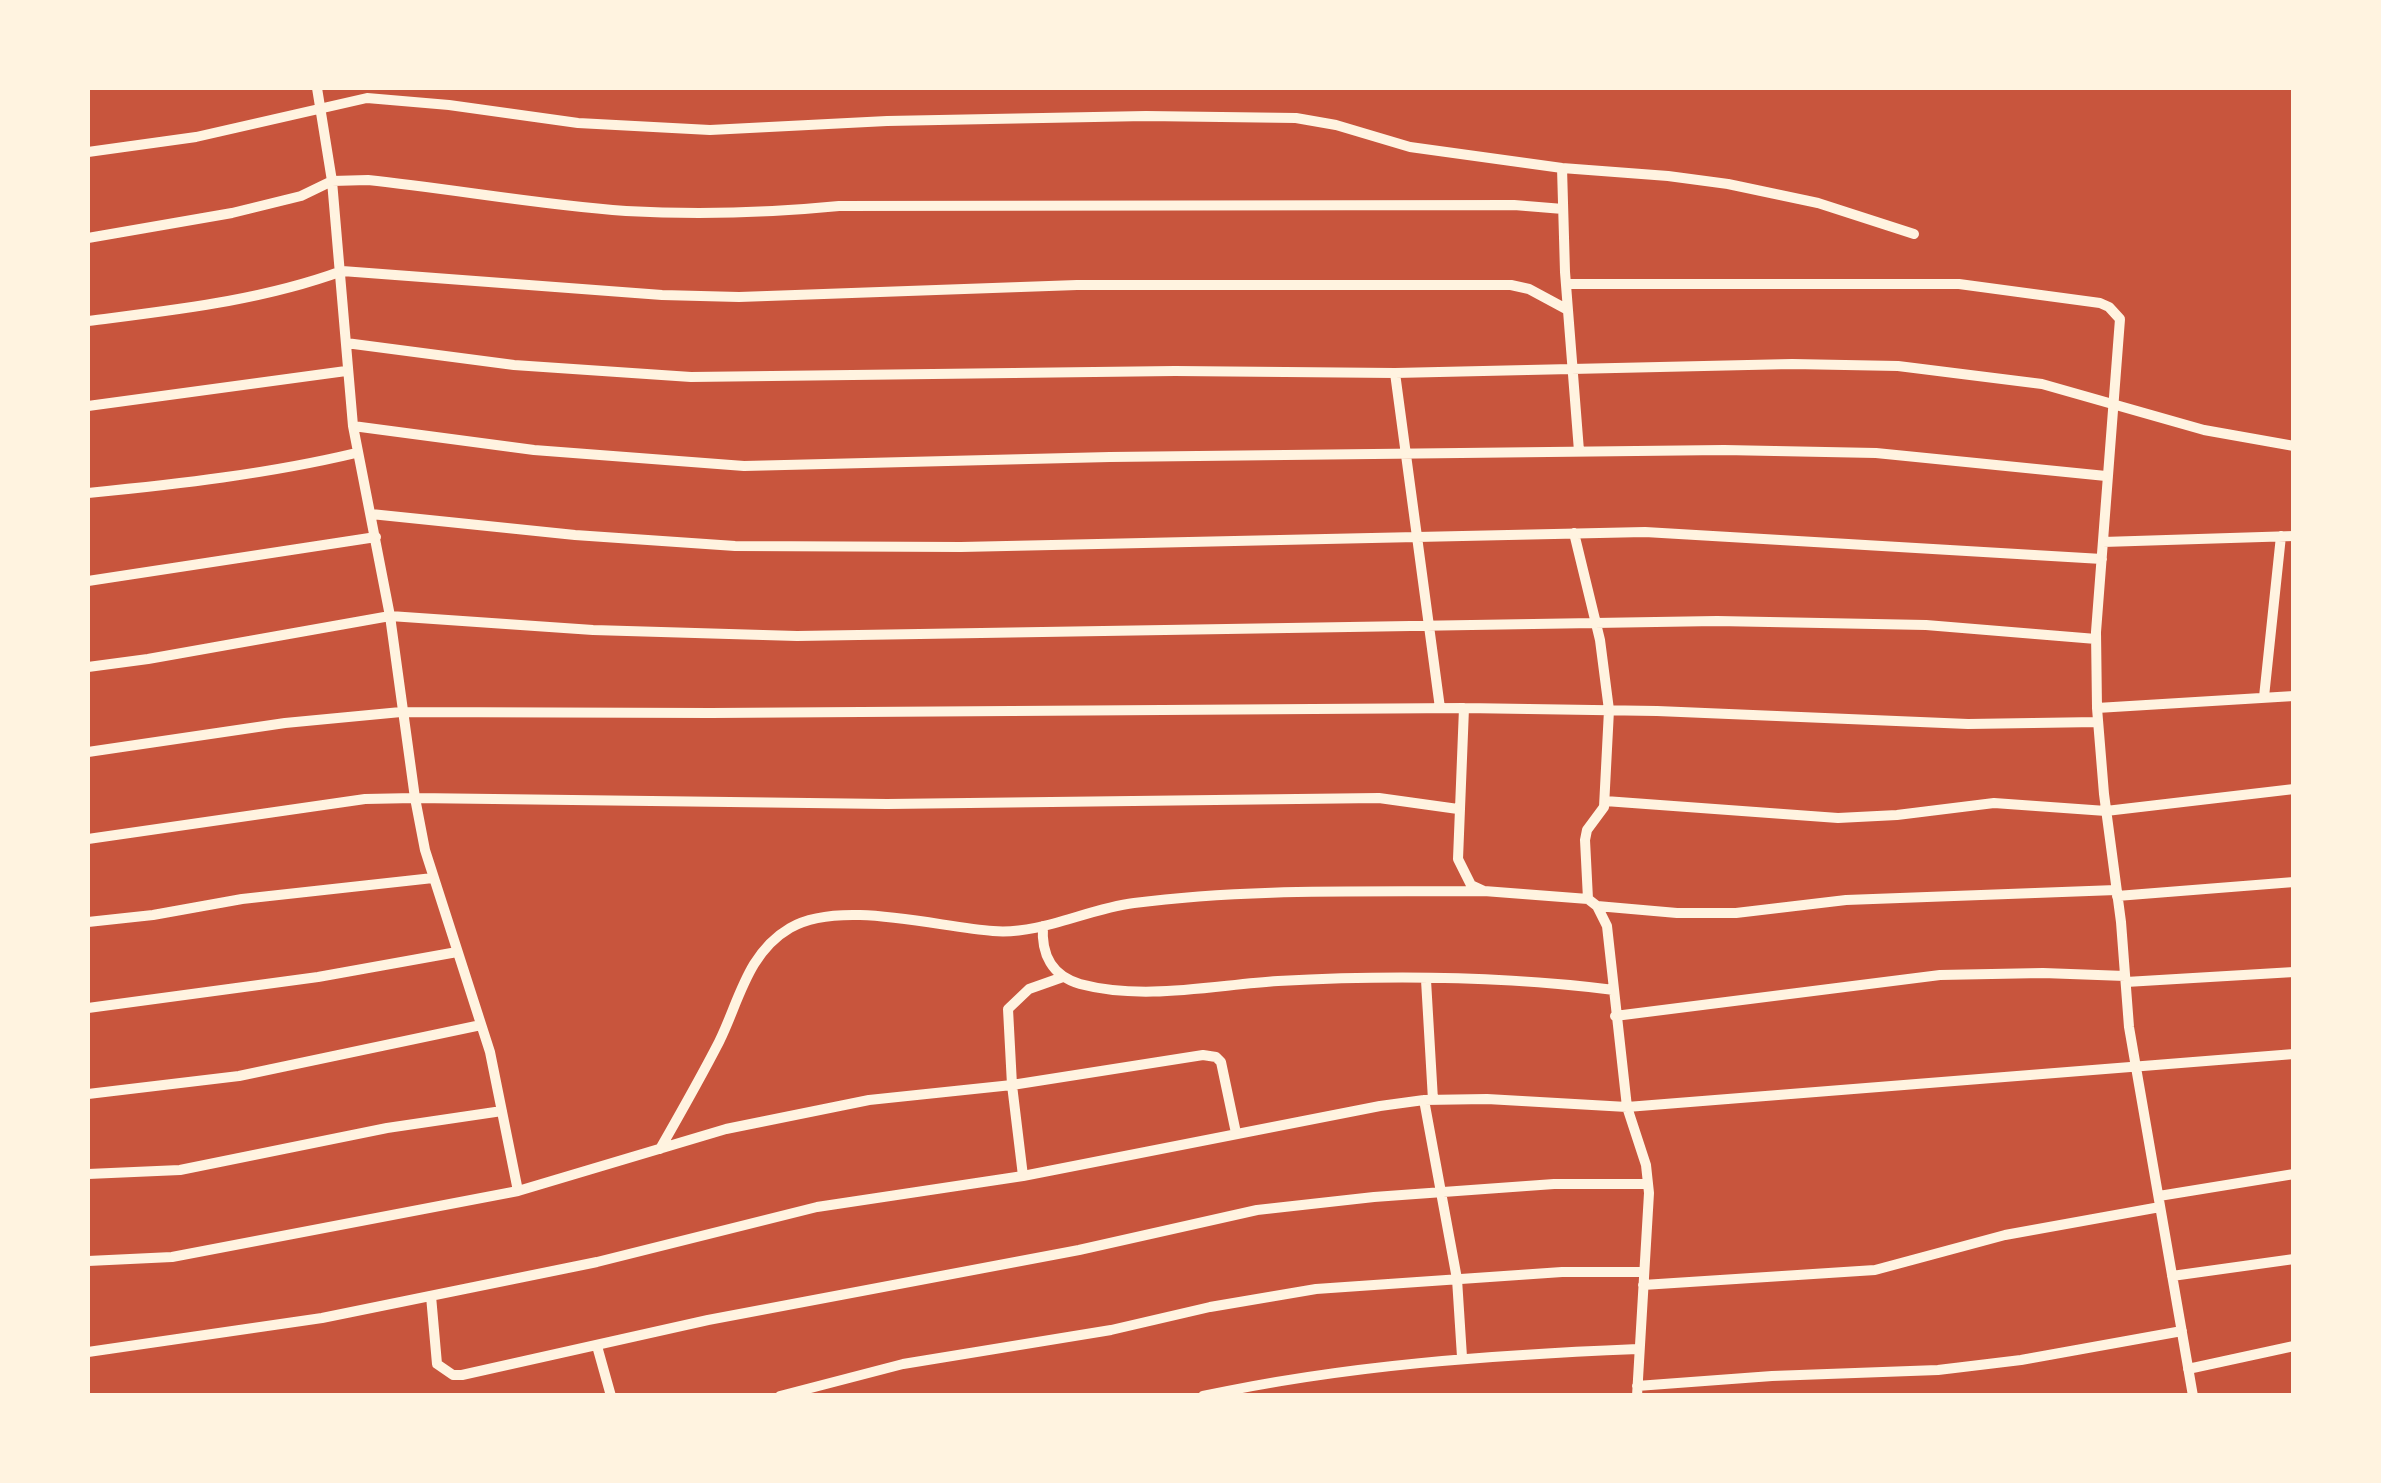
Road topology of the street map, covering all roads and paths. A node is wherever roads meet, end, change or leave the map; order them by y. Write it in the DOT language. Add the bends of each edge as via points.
graph roads {
  1 [pos="317,88"];
  2 [pos="320,110"];
  3 [pos="88,152"];
  4 [pos="1562,168"];
  5 [pos="332,180"];
  6 [pos="1563,209"];
  7 [pos="1914,234"];
  8 [pos="88,238"];
  9 [pos="342,271"];
  10 [pos="1566,284"];
  11 [pos="1568,310"];
  12 [pos="88,322"];
  13 [pos="346,342"];
  14 [pos="1572,369"];
  15 [pos="346,371"];
  16 [pos="1395,373"];
  17 [pos="2112,404"];
  18 [pos="88,406"];
  19 [pos="352,426"];
  20 [pos="2294,446"];
  21 [pos="1578,451"];
  22 [pos="356,453"];
  23 [pos="1407,455"];
  24 [pos="2106,476"];
  25 [pos="88,493"];
  26 [pos="371,514"];
  27 [pos="1574,533"];
  28 [pos="2280,536"];
  29 [pos="2294,536"];
  30 [pos="376,538"];
  31 [pos="1418,538"];
  32 [pos="2102,542"];
  33 [pos="2102,560"];
  34 [pos="88,580"];
  35 [pos="390,616"];
  36 [pos="1596,623"];
  37 [pos="1430,626"];
  38 [pos="2096,639"];
  39 [pos="88,666"];
  40 [pos="2294,696"];
  41 [pos="2264,697"];
  42 [pos="1440,708"];
  43 [pos="1464,708"];
  44 [pos="2096,708"];
  45 [pos="1609,710"];
  46 [pos="402,712"];
  47 [pos="2098,722"];
  48 [pos="88,752"];
  49 [pos="2294,788"];
  50 [pos="415,798"];
  51 [pos="1605,801"];
  52 [pos="1458,809"];
  53 [pos="2106,811"];
  54 [pos="88,839"];
  55 [pos="433,878"];
  56 [pos="2294,882"];
  57 [pos="1484,891"];
  58 [pos="2117,893"];
  59 [pos="1592,902"];
  60 [pos="88,922"];
  61 [pos="1043,926"];
  62 [pos="457,952"];
  63 [pos="2294,972"];
  64 [pos="1064,977"];
  65 [pos="2126,979"];
  66 [pos="1426,980"];
  67 [pos="1614,990"];
  68 [pos="88,1008"];
  69 [pos="1615,1016"];
  70 [pos="481,1025"];
  71 [pos="2294,1054"];
  72 [pos="2136,1067"];
  73 [pos="1012,1085"];
  74 [pos="88,1094"];
  75 [pos="1429,1100"];
  76 [pos="1627,1107"];
  77 [pos="502,1112"];
  78 [pos="1236,1133"];
  79 [pos="659,1150"];
  80 [pos="88,1174"];
  81 [pos="2294,1174"];
  82 [pos="1024,1176"];
  83 [pos="1648,1184"];
  84 [pos="518,1191"];
  85 [pos="1443,1192"];
  86 [pos="2159,1201"];
  87 [pos="2294,1259"];
  88 [pos="88,1261"];
  89 [pos="1644,1272"];
  90 [pos="2172,1276"];
  91 [pos="1457,1280"];
  92 [pos="1643,1285"];
  93 [pos="431,1296"];
  94 [pos="2182,1332"];
  95 [pos="598,1346"];
  96 [pos="2294,1346"];
  97 [pos="1638,1349"];
  98 [pos="88,1352"];
  99 [pos="1462,1357"];
  100 [pos="2188,1368"];
  101 [pos="1637,1391"];
  102 [pos="611,1396"];
  103 [pos="780,1396"];
  104 [pos="1203,1396"];
  105 [pos="2192,1396"];
  1 -- 2 [label="street"];
  2 -- 3 [label="street"];
  2 -- 4 [label="street" via="368,98 560,121 710,130 887,121 1278,118"];
  2 -- 5 [label="street"];
  4 -- 6 [label="street"];
  4 -- 7 [label="street" via="1728,184 1818,202"];
  5 -- 6 [label="street" via="693,214 839,206"];
  5 -- 8 [label="street" via="301,196 232,213"];
  5 -- 9 [label="street"];
  6 -- 10 [label="street"];
  9 -- 11 [label="street" via="738,297 1077,285 1512,285"];
  9 -- 12 [label="street" via="229,301"];
  9 -- 13 [label="street"];
  10 -- 11 [label="street"];
  10 -- 17 [label="street" via="1958,284 2100,303 2120,320"];
  11 -- 14 [label="street"];
  13 -- 15 [label="street"];
  13 -- 16 [label="street" via="580,372 690,377"];
  14 -- 16 [label="street"];
  14 -- 17 [label="street" via="1898,366 2042,384"];
  14 -- 21 [label="street"];
  15 -- 18 [label="street"];
  15 -- 19 [label="street"];
  16 -- 23 [label="street"];
  17 -- 20 [label="street"];
  17 -- 24 [label="street"];
  19 -- 22 [label="street"];
  19 -- 23 [label="street" via="534,450 744,466"];
  21 -- 23 [label="street"];
  21 -- 24 [label="street" via="1876,453"];
  22 -- 25 [label="street" via="236,476"];
  22 -- 26 [label="street"];
  23 -- 31 [label="street"];
  24 -- 32 [label="street"];
  26 -- 30 [label="street"];
  26 -- 31 [label="street" via="735,546"];
  27 -- 31 [label="street"];
  27 -- 33 [label="street"];
  27 -- 36 [label="street"];
  28 -- 29 [label="street"];
  28 -- 32 [label="street"];
  28 -- 41 [label="street"];
  30 -- 34 [label="street"];
  30 -- 35 [label="street"];
  31 -- 37 [label="street"];
  32 -- 33 [label="street"];
  33 -- 38 [label="street"];
  35 -- 37 [label="street" via="797,636"];
  35 -- 39 [label="street"];
  35 -- 46 [label="street"];
  36 -- 37 [label="street"];
  36 -- 38 [label="street" via="1906,625"];
  36 -- 45 [label="street"];
  37 -- 42 [label="street"];
  38 -- 44 [label="street"];
  40 -- 41 [label="street"];
  41 -- 44 [label="street"];
  42 -- 43 [label="street"];
  42 -- 46 [label="street"];
  43 -- 45 [label="street"];
  43 -- 52 [label="street"];
  44 -- 47 [label="street"];
  45 -- 47 [label="street" via="1968,724"];
  45 -- 51 [label="street"];
  46 -- 48 [label="street"];
  46 -- 50 [label="street"];
  47 -- 53 [label="street"];
  49 -- 53 [label="street"];
  50 -- 52 [label="street" via="886,804 1378,798"];
  50 -- 54 [label="street" via="365,799"];
  50 -- 55 [label="street"];
  51 -- 53 [label="street" via="1800,817 1994,803"];
  51 -- 59 [label="street" via="1584,840"];
  52 -- 57 [label="street" via="1458,859 1472,885"];
  53 -- 58 [label="street"];
  55 -- 60 [label="street"];
  55 -- 62 [label="street"];
  56 -- 58 [label="street"];
  57 -- 59 [label="street"];
  57 -- 61 [label="street" via="1154,901"];
  58 -- 59 [label="street" via="1846,900 1736,914"];
  58 -- 65 [label="street"];
  59 -- 67 [label="street" via="1610,938"];
  61 -- 64 [label="street" via="1045,956"];
  61 -- 79 [label="street" via="999,932 870,916 792,926 758,958"];
  62 -- 68 [label="street"];
  62 -- 70 [label="street"];
  63 -- 65 [label="street"];
  64 -- 66 [label="street" via="1149,990"];
  64 -- 73 [label="street" via="1029,989 1008,1009"];
  65 -- 69 [label="street" via="1940,975"];
  65 -- 72 [label="street"];
  66 -- 67 [label="street"];
  66 -- 75 [label="street"];
  67 -- 69 [label="street"];
  69 -- 76 [label="street"];
  70 -- 74 [label="street" via="238,1076"];
  70 -- 77 [label="street"];
  71 -- 72 [label="street"];
  72 -- 76 [label="street"];
  72 -- 86 [label="street"];
  73 -- 78 [label="street" via="1209,1055 1221,1062"];
  73 -- 79 [label="street" via="869,1100 762,1120"];
  73 -- 82 [label="street"];
  75 -- 76 [label="street"];
  75 -- 78 [label="street"];
  75 -- 85 [label="street"];
  76 -- 83 [label="street"];
  77 -- 80 [label="street" via="418,1122 180,1170"];
  77 -- 84 [label="street"];
  78 -- 82 [label="street"];
  79 -- 84 [label="street"];
  81 -- 86 [label="street"];
  82 -- 93 [label="street" via="817,1207"];
  83 -- 85 [label="street"];
  83 -- 89 [label="street"];
  84 -- 88 [label="street" via="172,1257"];
  85 -- 91 [label="street"];
  85 -- 95 [label="street" via="1257,1210"];
  86 -- 90 [label="street"];
  86 -- 92 [label="street" via="1875,1270"];
  87 -- 90 [label="street"];
  89 -- 91 [label="street"];
  89 -- 92 [label="street"];
  90 -- 94 [label="street"];
  91 -- 99 [label="street"];
  91 -- 103 [label="street" via="1275,1294 1094,1334 903,1364"];
  92 -- 97 [label="street"];
  93 -- 95 [label="street" via="437,1364 452,1376"];
  93 -- 98 [label="street"];
  94 -- 100 [label="street"];
  94 -- 101 [label="street" via="1938,1370"];
  95 -- 102 [label="street"];
  96 -- 100 [label="street"];
  97 -- 99 [label="street"];
  97 -- 101 [label="street"];
  99 -- 104 [label="street"];
  100 -- 105 [label="street"];
}
